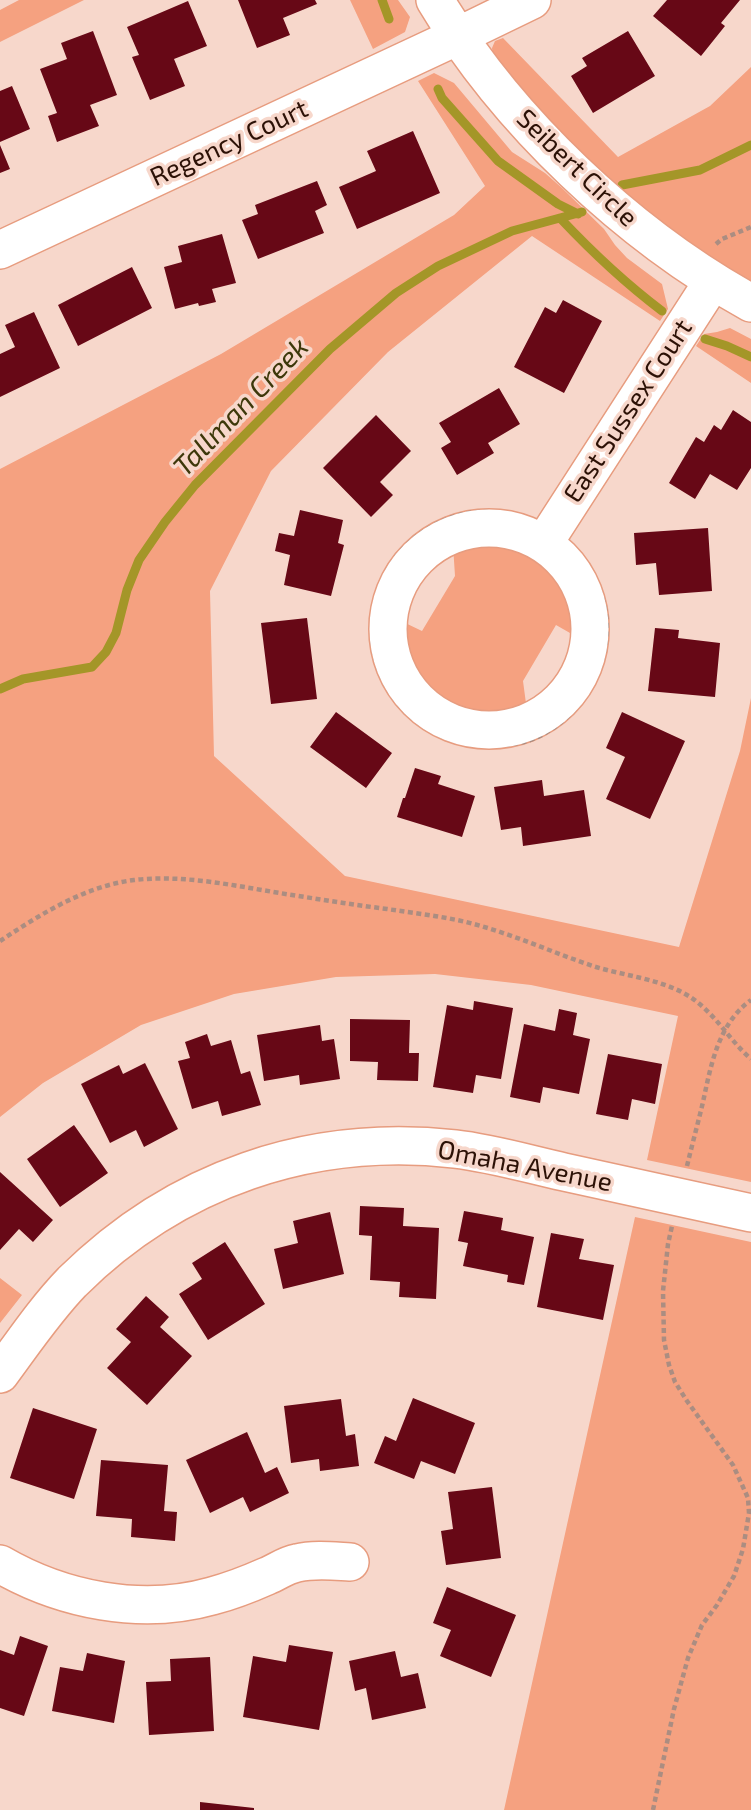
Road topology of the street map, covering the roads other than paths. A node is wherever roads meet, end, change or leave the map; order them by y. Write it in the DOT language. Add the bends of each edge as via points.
graph roads {
  1 [pos="435,0"];
  2 [pos="532,0"];
  3 [pos="458,36"];
  4 [pos="0,250"];
  5 [pos="712,264"];
  6 [pos="751,303"];
  7 [pos="544,543"];
  8 [pos="751,1213"];
  9 [pos="0,1374"];
  10 [pos="350,1562"];
  11 [pos="0,1564"];
  1 -- 3 [label="street, Seibert Circle"];
  2 -- 3 [label="street, Regency Court"];
  3 -- 4 [label="street, Regency Court"];
  3 -- 5 [label="street, Seibert Circle" via="526,121 584,180 668,251"];
  5 -- 6 [label="street, Seibert Circle"];
  5 -- 7 [label="street, East Sussex Court"];
  7 -- 7 [label="street" via="496,527 463,530 432,544 408,567 388,614 389,648 400,679 435,715 466,728 516,727 545,713 570,690 589,644 589,611 578,579"];
  8 -- 9 [label="street, Omaha Avenue" via="457,1149 394,1146 303,1155 226,1178 139,1226 71,1284"];
  10 -- 11 [label="street" via="294,1563 209,1597 141,1604 75,1595"];
}
